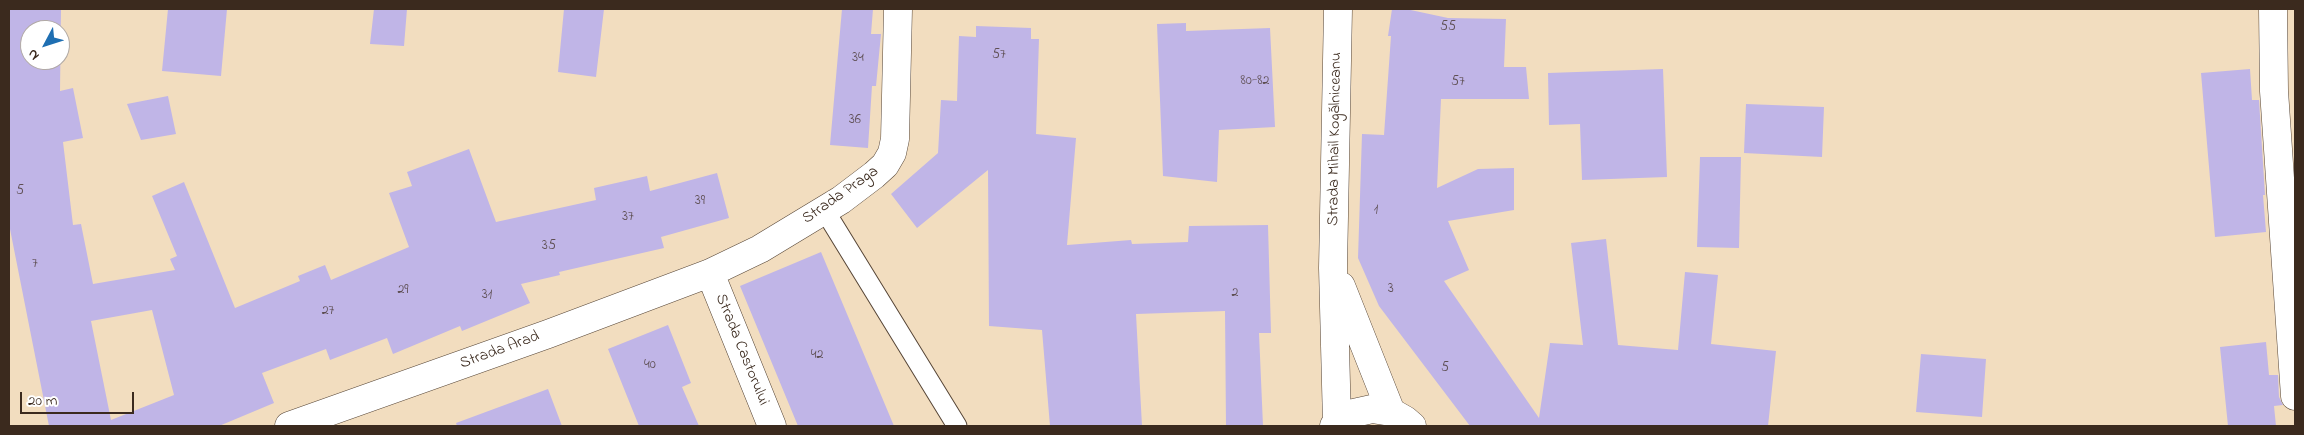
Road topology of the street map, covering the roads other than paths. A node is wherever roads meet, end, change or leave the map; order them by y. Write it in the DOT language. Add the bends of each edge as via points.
graph roads {
  1 [pos="898,9"];
  2 [pos="1338,9"];
  3 [pos="2273,9"];
  4 [pos="825,211"];
  5 [pos="1334,268"];
  6 [pos="710,273"];
  7 [pos="2295,396"];
  8 [pos="1401,419"];
  9 [pos="1336,424"];
  10 [pos="288,426"];
  11 [pos="772,426"];
  12 [pos="957,426"];
  1 -- 4 [label="street, Strada Praga" via="892,153 874,175"];
  2 -- 5 [label="street, Strada Mihail Kogălniceanu"];
  3 -- 7 [label="street" via="2274,91"];
  4 -- 6 [label="street, Strada Praga" via="760,249"];
  4 -- 12 [label="lane"];
  5 -- 8 [label="street, Strada Mihail Kogălniceanu"];
  5 -- 9 [label="street, Strada Mihail Kogălniceanu"];
  6 -- 10 [label="street, Strada Arad"];
  6 -- 11 [label="street, Strada Castorului"];
  8 -- 9 [label="street" via="1372,409 1354,413"];
}
